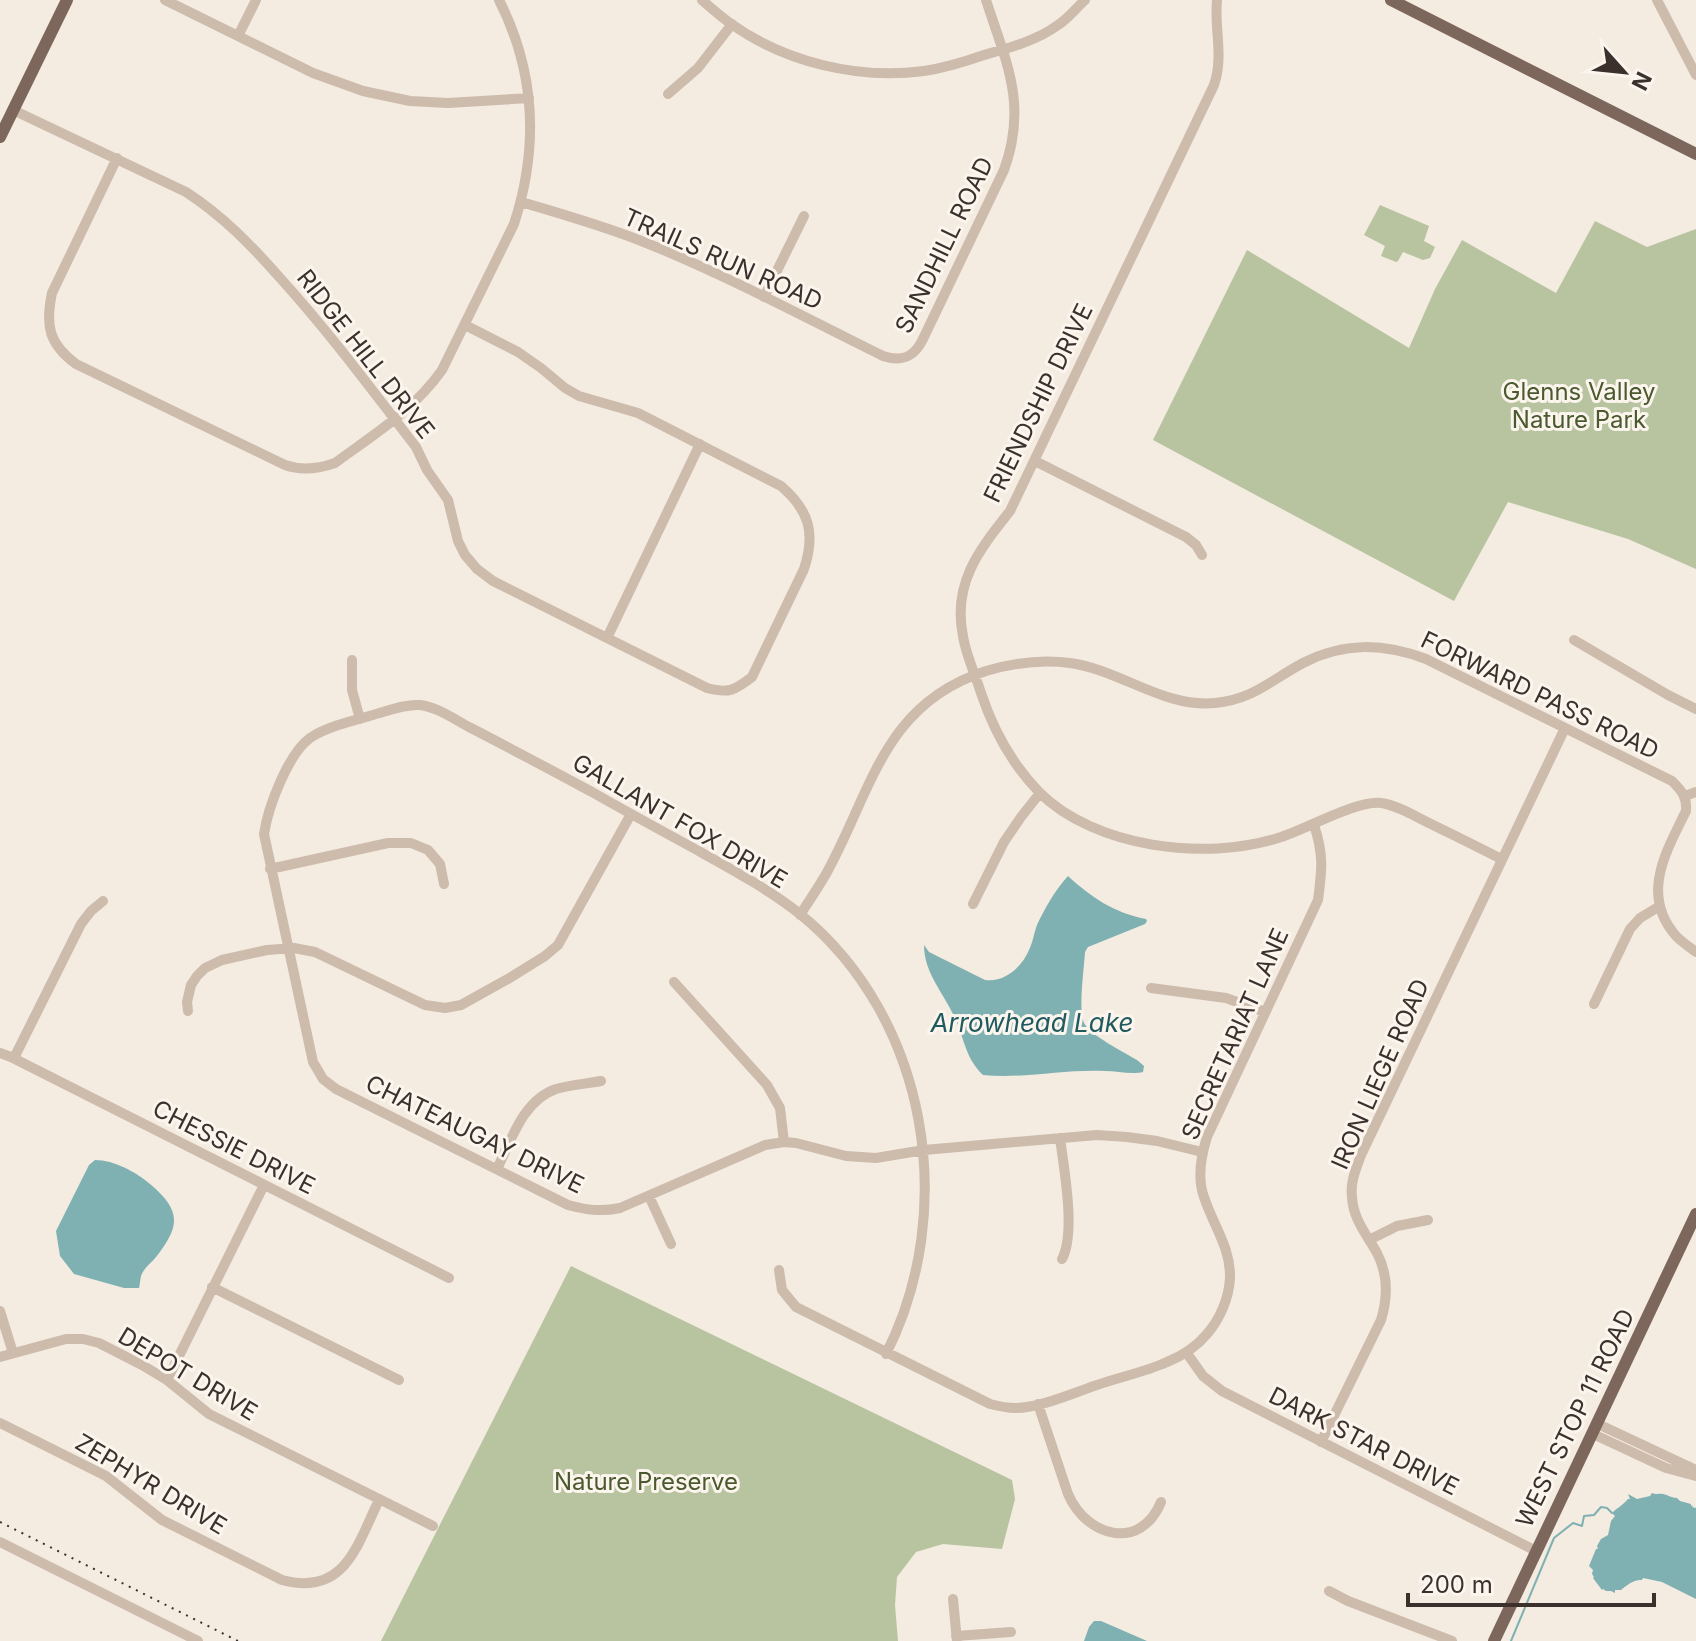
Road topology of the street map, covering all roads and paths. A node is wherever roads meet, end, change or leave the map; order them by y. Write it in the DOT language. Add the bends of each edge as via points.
graph roads {
  1 [pos="67,0"];
  2 [pos="165,0"];
  3 [pos="256,0"];
  4 [pos="499,0"];
  5 [pos="702,0"];
  6 [pos="986,0"];
  7 [pos="1085,0"];
  8 [pos="1217,0"];
  9 [pos="1391,0"];
  10 [pos="1657,0"];
  11 [pos="732,24"];
  12 [pos="238,36"];
  13 [pos="1002,50"];
  14 [pos="1696,75"];
  15 [pos="668,94"];
  16 [pos="529,98"];
  17 [pos="13,110"];
  18 [pos="0,137"];
  19 [pos="1696,154"];
  20 [pos="117,158"];
  21 [pos="521,202"];
  22 [pos="804,216"];
  23 [pos="764,297"];
  24 [pos="465,325"];
  25 [pos="905,359"];
  26 [pos="395,419"];
  27 [pos="700,444"];
  28 [pos="1035,461"];
  29 [pos="1202,555"];
  30 [pos="607,638"];
  31 [pos="1574,640"];
  32 [pos="352,660"];
  33 [pos="975,675"];
  34 [pos="1696,709"];
  35 [pos="360,719"];
  36 [pos="1565,728"];
  37 [pos="1696,792"];
  38 [pos="1040,793"];
  39 [pos="1685,796"];
  40 [pos="631,814"];
  41 [pos="1314,825"];
  42 [pos="1501,859"];
  43 [pos="270,869"];
  44 [pos="444,884"];
  45 [pos="103,901"];
  46 [pos="973,904"];
  47 [pos="1660,906"];
  48 [pos="800,915"];
  49 [pos="288,948"];
  50 [pos="1696,952"];
  51 [pos="674,982"];
  52 [pos="1151,988"];
  53 [pos="1594,1004"];
  54 [pos="188,1011"];
  55 [pos="1265,1012"];
  56 [pos="0,1053"];
  57 [pos="14,1058"];
  58 [pos="601,1081"];
  59 [pos="1060,1138"];
  60 [pos="784,1142"];
  61 [pos="924,1150"];
  62 [pos="1202,1152"];
  63 [pos="497,1169"];
  64 [pos="264,1185"];
  65 [pos="649,1196"];
  66 [pos="1696,1214"];
  67 [pos="1428,1220"];
  68 [pos="1369,1240"];
  69 [pos="671,1244"];
  70 [pos="1062,1259"];
  71 [pos="779,1270"];
  72 [pos="449,1278"];
  73 [pos="212,1287"];
  74 [pos="0,1311"];
  75 [pos="1186,1352"];
  76 [pos="13,1353"];
  77 [pos="886,1354"];
  78 [pos="0,1357"];
  79 [pos="167,1380"];
  80 [pos="399,1380"];
  81 [pos="1038,1404"];
  82 [pos="0,1423"];
  83 [pos="1595,1429"];
  84 [pos="1321,1442"];
  85 [pos="1696,1473"];
  86 [pos="379,1500"];
  87 [pos="1161,1502"];
  88 [pos="433,1526"];
  89 [pos="0,1542"];
  90 [pos="1536,1551"];
  91 [pos="1329,1591"];
  92 [pos="953,1599"];
  93 [pos="1011,1632"];
  94 [pos="956,1638"];
  95 [pos="198,1641"];
  96 [pos="1452,1641"];
  97 [pos="1494,1641"];
  1 -- 17 [label="main road"];
  2 -- 12 [label="street"];
  3 -- 12 [label="street"];
  4 -- 16 [label="street" via="520,49"];
  5 -- 11 [label="street"];
  6 -- 13 [label="street, SANDHILL ROAD"];
  7 -- 13 [label="street" via="1059,25"];
  8 -- 28 [label="street, FRIENDSHIP DRIVE" via="1220,55 1214,85"];
  9 -- 19 [label="main road"];
  10 -- 14 [label="street"];
  11 -- 13 [label="street" via="792,56 859,71 923,71"];
  11 -- 15 [label="street" via="698,68"];
  12 -- 16 [label="street" via="363,91 448,103"];
  13 -- 25 [label="street, SANDHILL ROAD" via="1015,100 1010,152 919,348"];
  16 -- 21 [label="street" via="531,143"];
  17 -- 18 [label="main road"];
  17 -- 20 [label="street, RIDGE HILL DRIVE"];
  20 -- 26 [label="street, RIDGE HILL DRIVE" via="186,192 228,223 313,314"];
  20 -- 26 [label="street" via="52,293 48,316 56,346 76,364 292,468 335,463"];
  21 -- 23 [label="street, TRAILS RUN ROAD" via="641,241"];
  21 -- 24 [label="street"];
  22 -- 23 [label="street"];
  23 -- 25 [label="street, TRAILS RUN ROAD" via="883,356"];
  24 -- 26 [label="street" via="431,387"];
  24 -- 27 [label="street" via="518,352 579,396 638,413"];
  26 -- 30 [label="street, RIDGE HILL DRIVE" via="448,500 458,541 477,569"];
  27 -- 30 [label="street"];
  27 -- 30 [label="street, RIDGE HILL DRIVE" via="795,498 807,519 811,542 804,569 752,677 733,689 707,688"];
  28 -- 29 [label="street" via="1186,537"];
  28 -- 33 [label="street, FRIENDSHIP DRIVE" via="1010,511 975,558 962,592 962,634"];
  31 -- 34 [label="street"];
  32 -- 35 [label="street" via="352,690"];
  33 -- 36 [label="street, FORWARD PASS ROAD" via="1026,662 1072,663 1167,698 1213,703 1253,693 1331,652 1386,647 1426,659"];
  33 -- 38 [label="street, FRIENDSHIP DRIVE" via="1001,741"];
  33 -- 48 [label="street" via="934,696 892,739"];
  35 -- 40 [label="street, GALLANT FOX DRIVE" via="407,706 431,707"];
  35 -- 43 [label="street, CHATEAUGAY DRIVE" via="311,738 294,754 267,813 264,834"];
  36 -- 39 [label="street, FORWARD PASS ROAD" via="1672,781"];
  36 -- 42 [label="street, IRON LIEGE ROAD"];
  37 -- 39 [label="street"];
  38 -- 41 [label="street, FRIENDSHIP DRIVE" via="1090,826 1167,848 1244,846"];
  38 -- 46 [label="street" via="1004,842"];
  39 -- 47 [label="street" via="1686,811 1659,871"];
  40 -- 48 [label="street, GALLANT FOX DRIVE" via="754,882"];
  40 -- 49 [label="street" via="558,945 461,1005 425,1005 315,952"];
  41 -- 42 [label="street, FRIENDSHIP DRIVE" via="1357,806 1380,803"];
  41 -- 55 [label="street, SECRETARIAT LANE" via="1322,866 1318,900"];
  42 -- 68 [label="street, IRON LIEGE ROAD" via="1352,1180 1357,1221"];
  43 -- 44 [label="street" via="388,843 411,843 428,850 440,864"];
  43 -- 49 [label="street, CHATEAUGAY DRIVE"];
  45 -- 57 [label="street" via="81,924"];
  47 -- 50 [label="street" via="1677,937"];
  47 -- 53 [label="street" via="1630,929"];
  48 -- 61 [label="street, GALLANT FOX DRIVE" via="848,964 885,1021 911,1084"];
  49 -- 54 [label="street" via="205,968 191,985"];
  49 -- 63 [label="street, CHATEAUGAY DRIVE" via="313,1062 323,1079"];
  51 -- 60 [label="street" via="767,1085 780,1108"];
  52 -- 55 [label="street" via="1226,998"];
  55 -- 62 [label="street, SECRETARIAT LANE"];
  56 -- 57 [label="street, CHESSIE DRIVE"];
  57 -- 64 [label="street, CHESSIE DRIVE"];
  58 -- 63 [label="street" via="554,1090 536,1101"];
  59 -- 61 [label="street, CHATEAUGAY DRIVE"];
  59 -- 62 [label="street, CHATEAUGAY DRIVE" via="1127,1137"];
  59 -- 70 [label="street" via="1069,1229"];
  60 -- 61 [label="street, CHATEAUGAY DRIVE" via="861,1158"];
  60 -- 65 [label="street, CHATEAUGAY DRIVE" via="765,1145"];
  61 -- 77 [label="street, GALLANT FOX DRIVE" via="926,1205 920,1254"];
  62 -- 75 [label="street, SECRETARIAT LANE" via="1203,1195 1225,1246 1230,1280 1220,1316"];
  63 -- 65 [label="street, CHATEAUGAY DRIVE" via="590,1211 620,1208"];
  64 -- 72 [label="street, CHESSIE DRIVE"];
  64 -- 73 [label="street"];
  65 -- 69 [label="street"];
  66 -- 83 [label="main road, WEST STOP 11 ROAD"];
  67 -- 68 [label="street" via="1397,1226"];
  68 -- 84 [label="street, IRON LIEGE ROAD" via="1384,1270 1384,1309"];
  71 -- 77 [label="street, SECRETARIAT LANE" via="782,1290 796,1307"];
  73 -- 79 [label="street"];
  73 -- 80 [label="street"];
  74 -- 76 [label="street"];
  75 -- 81 [label="street, SECRETARIAT LANE"];
  75 -- 84 [label="street, DARK STAR DRIVE" via="1222,1391"];
  76 -- 78 [label="street, DEPOT DRIVE"];
  76 -- 79 [label="street, DEPOT DRIVE" via="83,1339"];
  77 -- 81 [label="street, SECRETARIAT LANE" via="990,1404"];
  79 -- 86 [label="street, DEPOT DRIVE" via="209,1414"];
  81 -- 87 [label="street" via="1068,1494 1084,1520 1112,1532 1131,1532 1145,1526"];
  82 -- 86 [label="street, ZEPHYR DRIVE" via="106,1476 162,1520 297,1584 320,1582 343,1568"];
  83 -- 85 [label="street" via="1666,1468"];
  83 -- 90 [label="main road, WEST STOP 11 ROAD"];
  84 -- 90 [label="street, DARK STAR DRIVE"];
  86 -- 88 [label="street, DEPOT DRIVE"];
  89 -- 95 [label="street"];
  90 -- 97 [label="main road, WEST STOP 11 ROAD"];
  91 -- 96 [label="street"];
  92 -- 94 [label="street"];
  93 -- 94 [label="street"];
}
